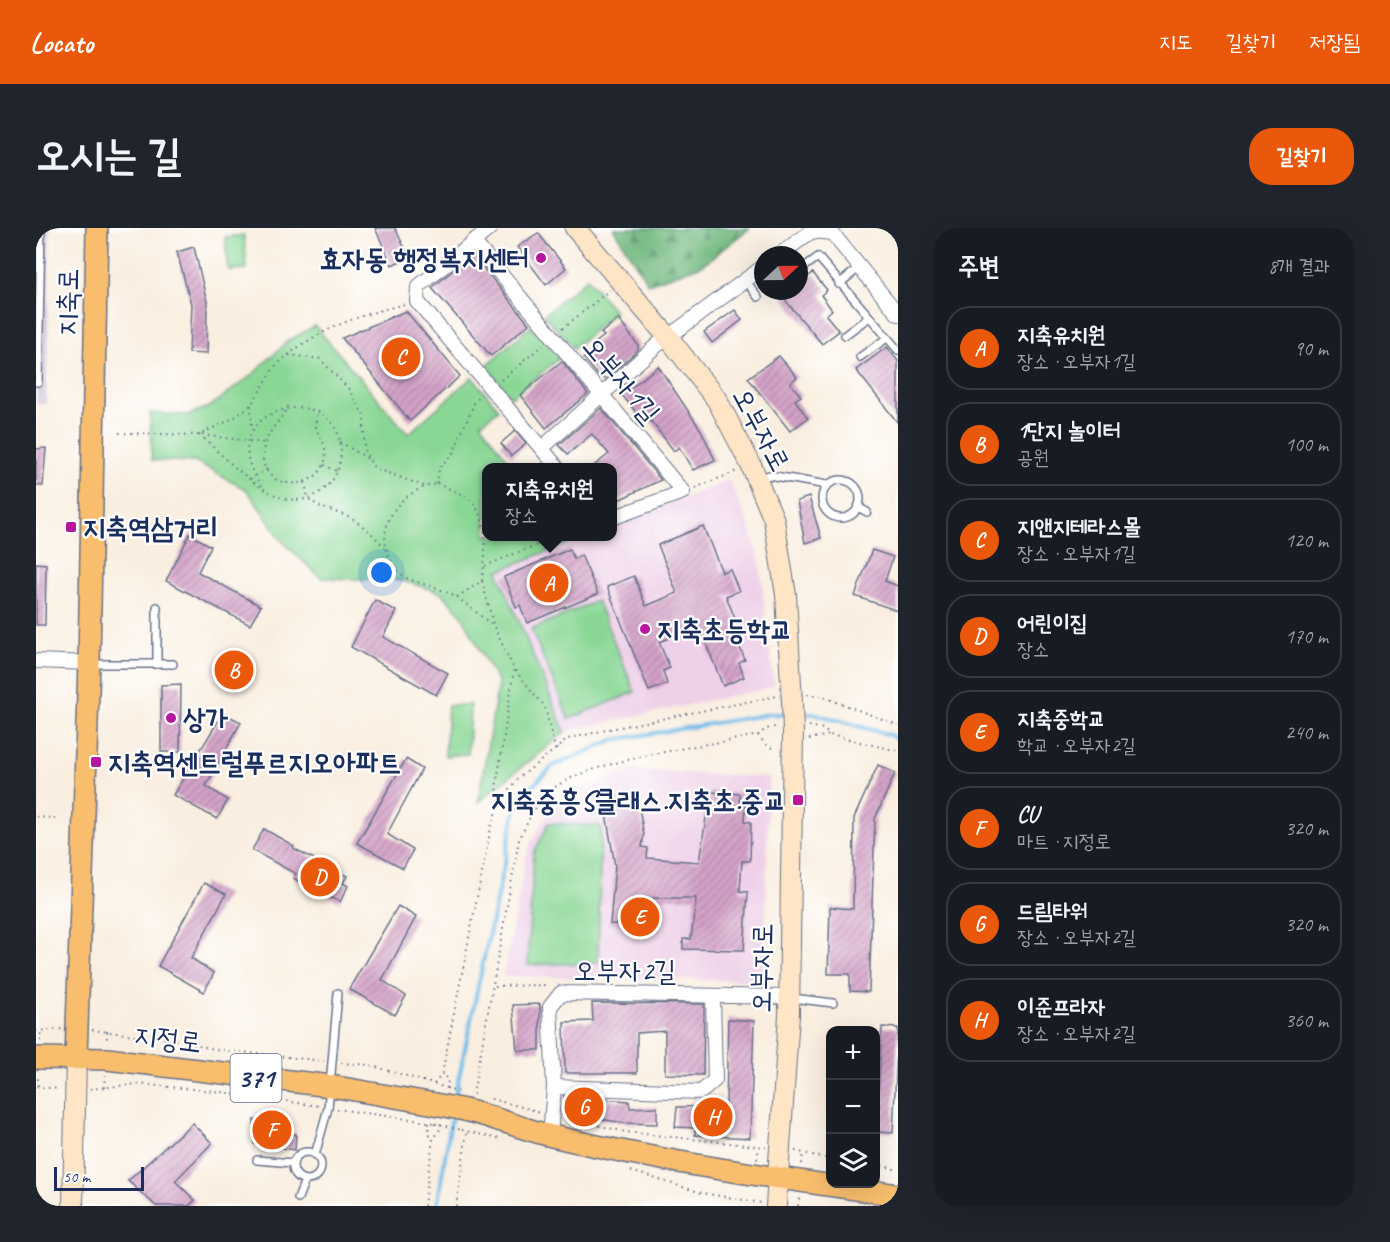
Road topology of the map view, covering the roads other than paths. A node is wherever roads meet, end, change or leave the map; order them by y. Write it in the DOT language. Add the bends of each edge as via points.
graph roads {
  1 [pos="41,228"];
  2 [pos="97,228"];
  3 [pos="490,228"];
  4 [pos="575,228"];
  5 [pos="473,241"];
  6 [pos="791,246"];
  7 [pos="808,264"];
  8 [pos="860,267"];
  9 [pos="754,274"];
  10 [pos="745,280"];
  11 [pos="839,284"];
  12 [pos="754,292"];
  13 [pos="898,314"];
  14 [pos="868,317"];
  15 [pos="845,335"];
  16 [pos="668,337"];
  17 [pos="887,338"];
  18 [pos="898,350"];
  19 [pos="860,357"];
  20 [pos="36,382"];
  21 [pos="601,394"];
  22 [pos="542,448"];
  23 [pos="554,463"];
  24 [pos="758,479"];
  25 [pos="827,485"];
  26 [pos="858,507"];
  27 [pos="867,512"];
  28 [pos="617,516"];
  29 [pos="157,607"];
  30 [pos="36,661"];
  31 [pos="89,663"];
  32 [pos="157,664"];
  33 [pos="173,664"];
  34 [pos="338,993"];
  35 [pos="713,997"];
  36 [pos="790,997"];
  37 [pos="833,1003"];
  38 [pos="36,1058"];
  39 [pos="76,1058"];
  40 [pos="331,1086"];
  41 [pos="554,1087"];
  42 [pos="550,1135"];
  43 [pos="315,1155"];
  44 [pos="256,1160"];
  45 [pos="293,1163"];
  46 [pos="778,1179"];
  47 [pos="305,1180"];
  48 [pos="898,1195"];
  49 [pos="298,1198"];
  50 [pos="73,1206"];
  51 [pos="776,1206"];
  1 -- 20 [label="lane"];
  2 -- 31 [label="main road, 지축로"];
  3 -- 5 [label="street"];
  4 -- 16 [label="main road, 오부자로"];
  5 -- 21 [label="street, 오부자1길"];
  5 -- 22 [label="street" via="418,287 417,301"];
  6 -- 8 [label="street" via="812,231 832,233"];
  7 -- 11 [label="lane" via="818,257"];
  8 -- 11 [label="lane"];
  8 -- 13 [label="street"];
  9 -- 10 [label="street"];
  10 -- 12 [label="lane"];
  10 -- 16 [label="street"];
  11 -- 14 [label="lane"];
  14 -- 15 [label="lane"];
  14 -- 17 [label="lane"];
  16 -- 21 [label="street"];
  16 -- 24 [label="main road, 오부자로" via="717,400"];
  17 -- 18 [label="lane"];
  17 -- 19 [label="lane"];
  21 -- 22 [label="street"];
  21 -- 28 [label="street, 오부자1길" via="683,492"];
  22 -- 23 [label="street"];
  24 -- 25 [label="lane" via="769,475"];
  24 -- 36 [label="main road, 오부자로, bridge" via="774,520 783,574 797,731"];
  25 -- 26 [label="lane" via="840,479 852,483 860,494"];
  25 -- 26 [label="lane" via="821,501 831,516 849,516"];
  26 -- 27 [label="lane"];
  29 -- 32 [label="lane"];
  30 -- 31 [label="street"];
  31 -- 32 [label="lane"];
  31 -- 39 [label="main road, 지축로"];
  32 -- 33 [label="lane"];
  34 -- 40 [label="lane"];
  35 -- 36 [label="street, 오부자2길"];
  35 -- 41 [label="street, 오부자2길" via="715,1080 701,1092"];
  35 -- 41 [label="street, 오부자2길" via="561,993 550,1007"];
  36 -- 37 [label="lane"];
  36 -- 46 [label="main road, 오부자로"];
  38 -- 39 [label="main road, 지정로"];
  39 -- 40 [label="main road, 지정로 / 371"];
  39 -- 50 [label="main road, 지축로"];
  40 -- 42 [label="main road, 지정로 / 371, bridge" via="437,1104 466,1104"];
  40 -- 43 [label="lane"];
  41 -- 42 [label="street, 오부자2길"];
  42 -- 46 [label="main road, 371"];
  43 -- 45 [label="lane" via="302,1153"];
  43 -- 47 [label="lane" via="320,1172"];
  44 -- 45 [label="lane"];
  45 -- 47 [label="lane" via="294,1172"];
  46 -- 48 [label="main road, 371"];
  46 -- 51 [label="main road, 오부자로"];
  47 -- 49 [label="lane"];
}
